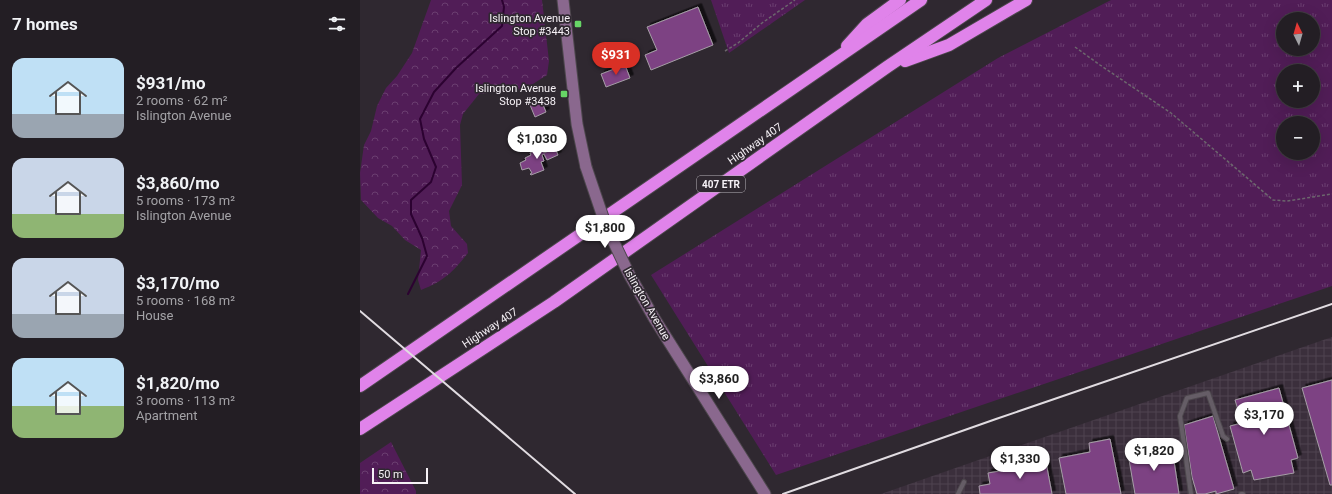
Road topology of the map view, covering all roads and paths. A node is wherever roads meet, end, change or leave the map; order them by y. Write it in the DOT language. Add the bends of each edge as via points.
graph roads {
  1 [pos="563,0"];
  2 [pos="795,0"];
  3 [pos="900,0"];
  4 [pos="921,0"];
  5 [pos="986,0"];
  6 [pos="1026,0"];
  7 [pos="1075,47"];
  8 [pos="725,51"];
  9 [pos="832,62"];
  10 [pos="888,67"];
  11 [pos="1332,194"];
  12 [pos="360,386"];
  13 [pos="360,429"];
  14 [pos="1226,439"];
  15 [pos="964,482"];
  16 [pos="765,494"];
  17 [pos="958,494"];
  18 [pos="1191,494"];
  1 -- 16 [label="main road, Islington Avenue, bridge" via="577,124 586,167 606,226 654,318"];
  2 -- 8 [label="path"];
  3 -- 9 [label="highway" via="867,24"];
  4 -- 9 [label="highway"];
  5 -- 10 [label="highway, Highway 407 / 407 ETR"];
  6 -- 10 [label="highway" via="949,45"];
  7 -- 11 [label="path" via="1171,113 1273,200 1287,201"];
  9 -- 12 [label="highway"];
  10 -- 13 [label="highway, Highway 407 / 407 ETR" via="554,302"];
  14 -- 18 [label="lane" via="1208,392 1187,398 1180,416"];
  15 -- 17 [label="lane"];
}
